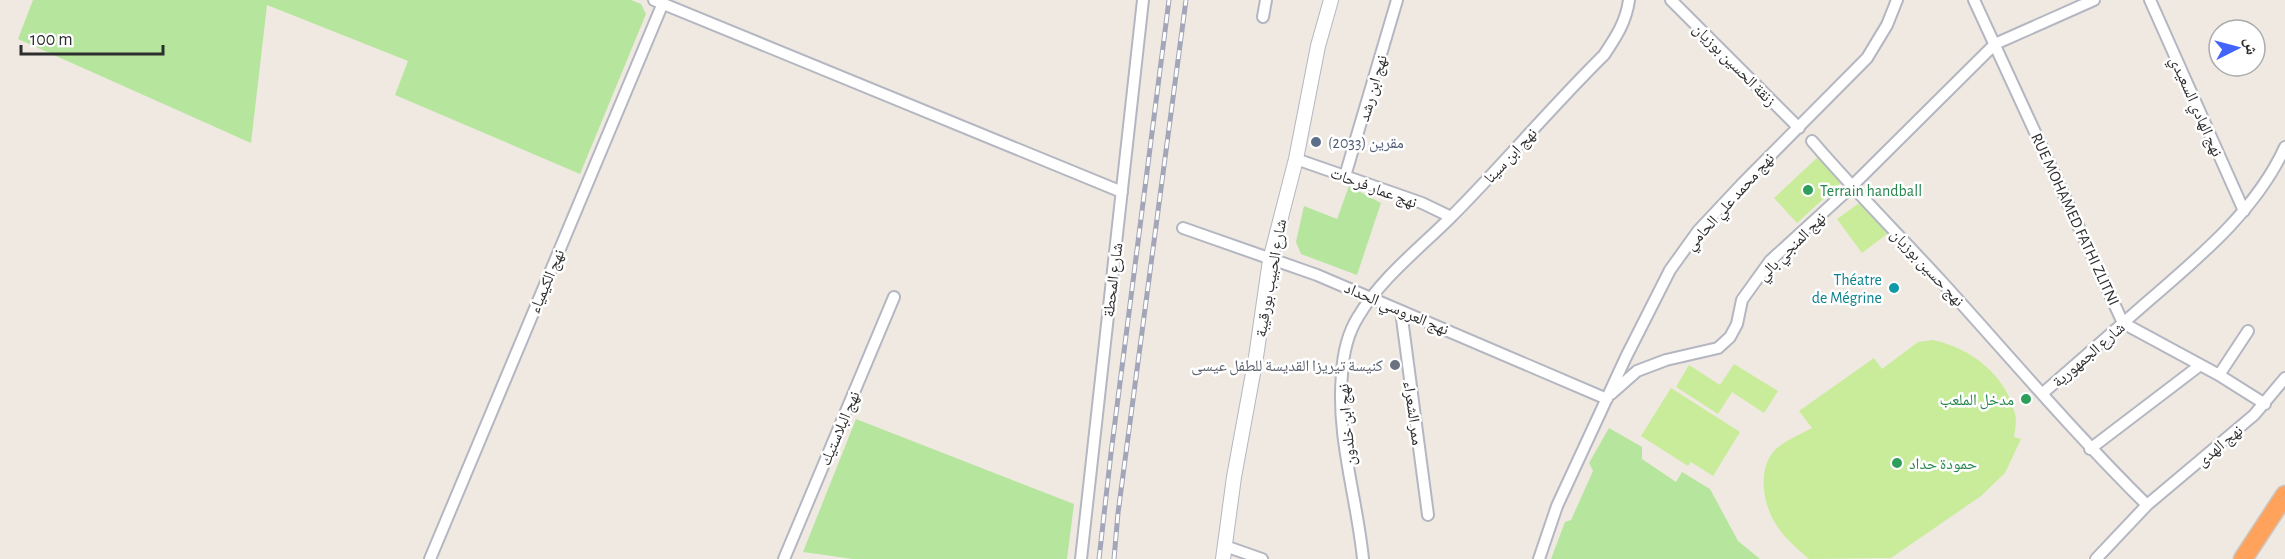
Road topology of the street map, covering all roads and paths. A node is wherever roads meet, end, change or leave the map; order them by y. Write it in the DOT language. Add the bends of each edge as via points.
graph roads {
  1 [pos="1143,0"];
  2 [pos="1266,0"];
  3 [pos="1331,0"];
  4 [pos="1397,0"];
  5 [pos="1629,0"];
  6 [pos="1671,0"];
  7 [pos="1897,0"];
  8 [pos="1974,0"];
  9 [pos="2094,0"];
  10 [pos="2150,0"];
  11 [pos="658,2"];
  12 [pos="1263,17"];
  13 [pos="1995,44"];
  14 [pos="1799,128"];
  15 [pos="1812,141"];
  16 [pos="2285,147"];
  17 [pos="1296,159"];
  18 [pos="1346,176"];
  19 [pos="1851,187"];
  20 [pos="1122,192"];
  21 [pos="2244,211"];
  22 [pos="1451,218"];
  23 [pos="1183,228"];
  24 [pos="1270,260"];
  25 [pos="894,297"];
  26 [pos="1371,297"];
  27 [pos="1401,311"];
  28 [pos="2123,323"];
  29 [pos="2248,331"];
  30 [pos="2199,366"];
  31 [pos="2218,375"];
  32 [pos="2285,378"];
  33 [pos="2043,393"];
  34 [pos="1607,398"];
  35 [pos="2265,404"];
  36 [pos="2090,448"];
  37 [pos="2285,495"];
  38 [pos="2147,505"];
  39 [pos="2285,511"];
  40 [pos="1428,515"];
  41 [pos="1224,552"];
  42 [pos="430,559"];
  43 [pos="784,559"];
  44 [pos="1081,559"];
  45 [pos="1262,559"];
  46 [pos="1363,559"];
  47 [pos="1539,559"];
  48 [pos="2096,559"];
  49 [pos="2243,559"];
  50 [pos="2255,559"];
  1 -- 20 [label="street, شارع المحطة"];
  2 -- 12 [label="street"];
  3 -- 17 [label="street, شارع الحبيب بورقيبة"];
  4 -- 18 [label="street, نهج ابن رشد"];
  5 -- 22 [label="street, نهج ابن سينا" via="1627,16 1604,55"];
  6 -- 14 [label="street, زنقة الحسين بوزيان"];
  7 -- 14 [label="street, نهج محمد علي الحامي" via="1867,58"];
  8 -- 13 [label="street, RUE MOHAMED FATHI ZLITNI"];
  9 -- 13 [label="street, نهج المنجي بالي"];
  10 -- 21 [label="street, نهج الهادي السعيدي"];
  11 -- 20 [label="street"];
  11 -- 42 [label="street, نهج الكيمياء"];
  13 -- 19 [label="street, نهج المنجي بالي"];
  13 -- 28 [label="street, RUE MOHAMED FATHI ZLITNI"];
  14 -- 34 [label="street, نهج محمد علي الحامي" via="1713,215 1670,270"];
  15 -- 19 [label="street, نهج حسين بوزيان"];
  16 -- 21 [label="street, شارع الجمهورية"];
  17 -- 18 [label="street, نهج عمار فرحات"];
  17 -- 24 [label="street, شارع الحبيب بورقيبة"];
  18 -- 22 [label="street, نهج عمار فرحات" via="1422,203"];
  19 -- 33 [label="street, نهج حسين بوزيان"];
  19 -- 34 [label="street, نهج المنجي بالي" via="1770,261 1742,300 1730,337 1718,348 1637,371"];
  20 -- 44 [label="street, شارع المحطة"];
  21 -- 28 [label="street, شارع الجمهورية" via="2198,259"];
  22 -- 26 [label="street, نهج ابن سينا"];
  23 -- 24 [label="street, نهج العروسي الحداد"];
  24 -- 26 [label="street, نهج العروسي الحداد" via="1317,274"];
  24 -- 41 [label="street, شارع الحبيب بورقيبة"];
  25 -- 43 [label="street, نهج البلاستيك"];
  26 -- 27 [label="street, نهج العروسي الحداد"];
  26 -- 46 [label="street, نهج ابن خلدون" via="1356,319 1342,374 1341,412"];
  27 -- 34 [label="street, نهج العروسي الحداد"];
  27 -- 40 [label="street, ممر الشعراء"];
  28 -- 30 [label="street, RUE MOHAMED FATHI ZLITNI"];
  28 -- 33 [label="street, شارع الجمهورية"];
  29 -- 31 [label="street"];
  30 -- 31 [label="street, RUE MOHAMED FATHI ZLITNI"];
  30 -- 36 [label="street"];
  31 -- 35 [label="street, RUE MOHAMED FATHI ZLITNI"];
  32 -- 35 [label="street, نهج الهدى"];
  33 -- 36 [label="street, شارع الجمهورية"];
  34 -- 47 [label="street, نهج محمد علي الحامي" via="1557,506"];
  35 -- 38 [label="street, نهج الهدى"];
  36 -- 38 [label="street, شارع الجمهورية"];
  37 -- 49 [label="highway"];
  38 -- 48 [label="street"];
  39 -- 50 [label="highway"];
  41 -- 45 [label="street"];
}
